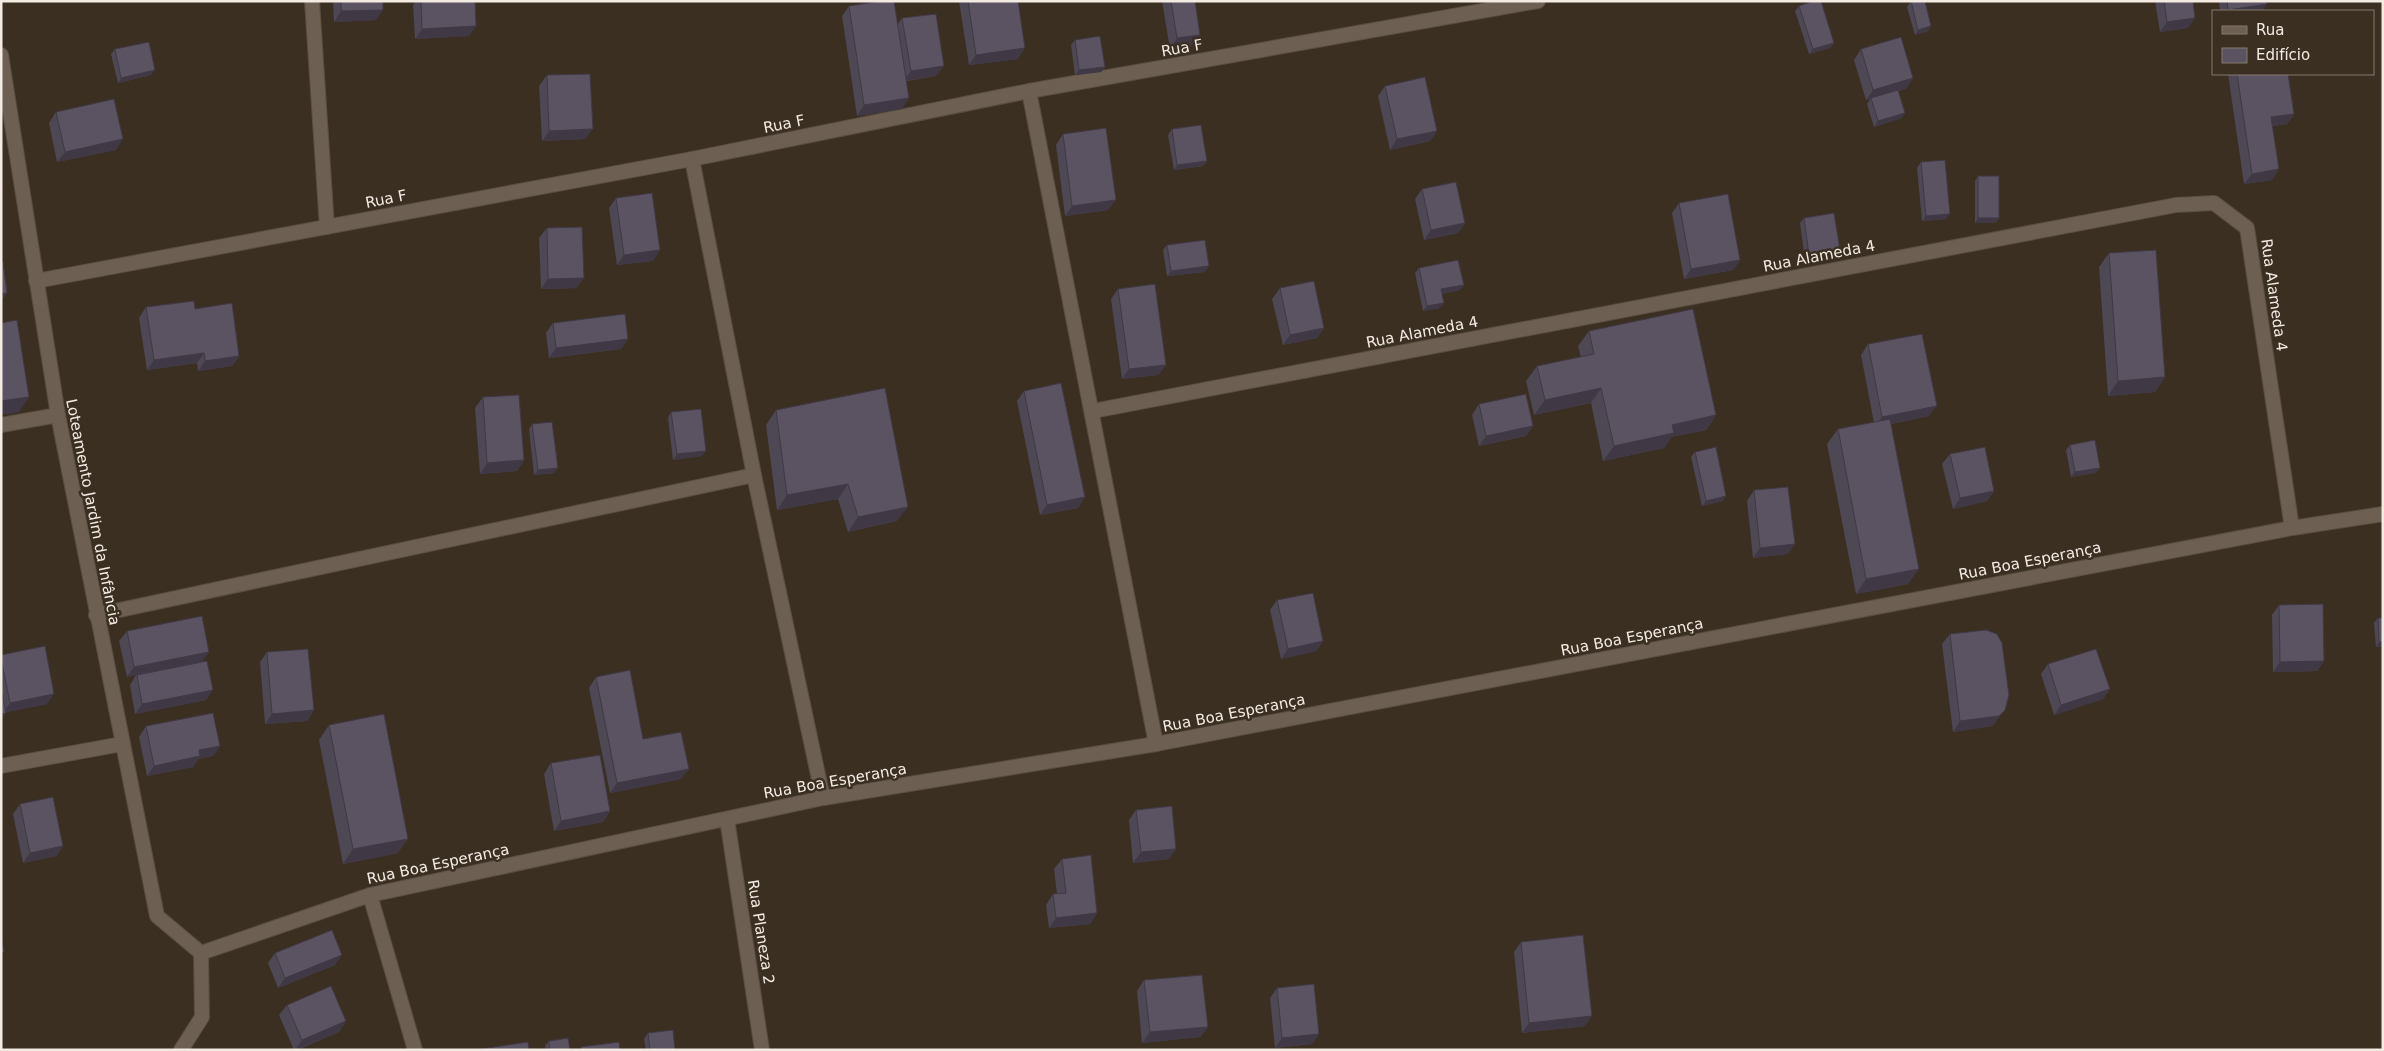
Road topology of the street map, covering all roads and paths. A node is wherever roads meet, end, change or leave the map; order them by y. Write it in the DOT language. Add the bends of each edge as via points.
graph roads {
  1 [pos="312,1"];
  2 [pos="1538,1"];
  3 [pos="1,55"];
  4 [pos="1030,91"];
  5 [pos="6,104"];
  6 [pos="692,159"];
  7 [pos="327,227"];
  8 [pos="36,281"];
  9 [pos="1093,411"];
  10 [pos="58,415"];
  11 [pos="1,425"];
  12 [pos="754,475"];
  13 [pos="2383,514"];
  14 [pos="2292,528"];
  15 [pos="96,615"];
  16 [pos="122,744"];
  17 [pos="1156,744"];
  18 [pos="1,766"];
  19 [pos="823,798"];
  20 [pos="727,819"];
  21 [pos="370,895"];
  22 [pos="201,952"];
  23 [pos="181,1050"];
  24 [pos="415,1050"];
  25 [pos="762,1050"];
  1 -- 7 [label="street"];
  2 -- 4 [label="street, Rua F"];
  3 -- 5 [label="street, Loteamento Jardim da Infância"];
  4 -- 6 [label="street, Rua F"];
  4 -- 9 [label="street"];
  5 -- 8 [label="street, Loteamento Jardim da Infância"];
  6 -- 7 [label="street, Rua F"];
  6 -- 12 [label="street"];
  7 -- 8 [label="street, Rua F"];
  8 -- 10 [label="street, Loteamento Jardim da Infância"];
  9 -- 14 [label="street, Rua Alameda 4" via="2176,205 2214,203 2247,228"];
  9 -- 17 [label="street"];
  10 -- 11 [label="street"];
  10 -- 15 [label="street, Loteamento Jardim da Infância"];
  12 -- 15 [label="street"];
  12 -- 19 [label="street"];
  13 -- 14 [label="street, Rua Boa Esperança"];
  14 -- 17 [label="street, Rua Boa Esperança"];
  15 -- 16 [label="street, Loteamento Jardim da Infância"];
  16 -- 18 [label="street"];
  16 -- 22 [label="street, Loteamento Jardim da Infância" via="157,916"];
  17 -- 19 [label="street, Rua Boa Esperança"];
  19 -- 20 [label="street, Rua Boa Esperança"];
  20 -- 21 [label="street, Rua Boa Esperança"];
  20 -- 25 [label="street, Rua Planeza 2"];
  21 -- 22 [label="street, Rua Boa Esperança"];
  21 -- 24 [label="street"];
  22 -- 23 [label="street" via="202,1017"];
}
